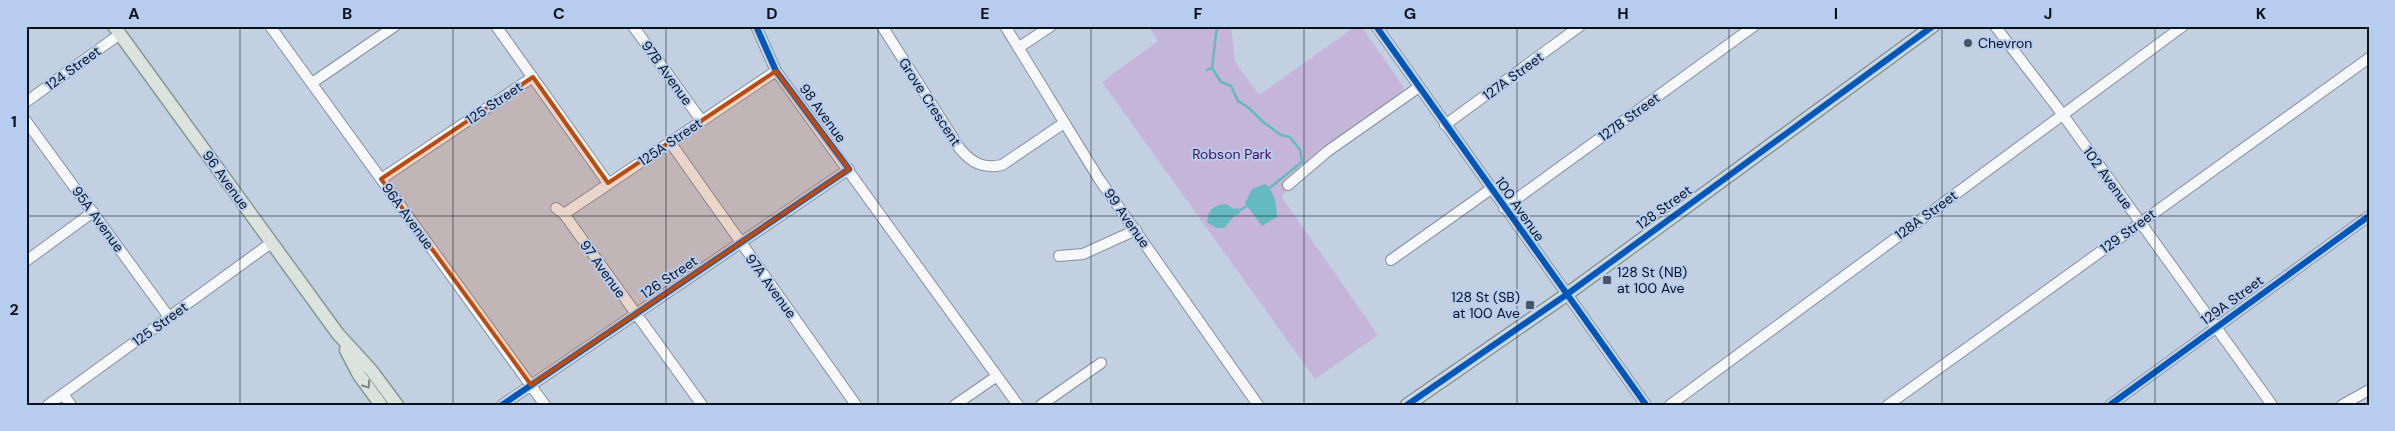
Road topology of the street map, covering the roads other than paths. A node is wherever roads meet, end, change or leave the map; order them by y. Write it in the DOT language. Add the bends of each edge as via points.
graph roads {
  1 [pos="270,26"];
  2 [pos="395,26"];
  3 [pos="496,26"];
  4 [pos="633,26"];
  5 [pos="756,26"];
  6 [pos="882,26"];
  7 [pos="1005,26"];
  8 [pos="1051,26"];
  9 [pos="1376,26"];
  10 [pos="1580,26"];
  11 [pos="1754,26"];
  12 [pos="1933,26"];
  13 [pos="1995,26"];
  14 [pos="2183,26"];
  15 [pos="117,30"];
  16 [pos="1018,48"];
  17 [pos="2369,58"];
  18 [pos="776,71"];
  19 [pos="533,77"];
  20 [pos="312,83"];
  21 [pos="1419,87"];
  22 [pos="26,102"];
  23 [pos="2062,115"];
  24 [pos="701,120"];
  25 [pos="26,122"];
  26 [pos="1064,123"];
  27 [pos="1446,125"];
  28 [pos="670,142"];
  29 [pos="849,169"];
  30 [pos="381,179"];
  31 [pos="608,182"];
  32 [pos="1288,185"];
  33 [pos="1491,190"];
  34 [pos="1504,208"];
  35 [pos="560,211"];
  36 [pos="93,212"];
  37 [pos="2369,216"];
  38 [pos="2140,222"];
  39 [pos="1136,230"];
  40 [pos="271,243"];
  41 [pos="741,243"];
  42 [pos="1059,256"];
  43 [pos="1391,260"];
  44 [pos="26,261"];
  45 [pos="1566,295"];
  46 [pos="636,314"];
  47 [pos="169,317"];
  48 [pos="2217,327"];
  49 [pos="338,334"];
  50 [pos="1101,363"];
  51 [pos="997,376"];
  52 [pos="532,386"];
  53 [pos="2369,390"];
  54 [pos="63,394"];
  55 [pos="2124,401"];
  56 [pos="1409,404"];
  57 [pos="48,405"];
  58 [pos="71,405"];
  59 [pos="381,405"];
  60 [pos="397,405"];
  61 [pos="502,405"];
  62 [pos="545,405"];
  63 [pos="702,405"];
  64 [pos="856,405"];
  65 [pos="955,405"];
  66 [pos="1018,405"];
  67 [pos="1041,405"];
  68 [pos="1258,405"];
  69 [pos="1646,405"];
  70 [pos="1670,405"];
  71 [pos="1888,405"];
  72 [pos="2110,405"];
  73 [pos="2272,405"];
  74 [pos="2342,405"];
  1 -- 20 [label="street, 96A Avenue"];
  2 -- 20 [label="street"];
  3 -- 19 [label="street"];
  4 -- 24 [label="street, 97B Avenue"];
  5 -- 18 [label="street, 98 Avenue"];
  6 -- 26 [label="street, Grove Crescent" via="960,149 976,163 1002,165"];
  7 -- 16 [label="street, 99 Avenue"];
  8 -- 16 [label="street"];
  9 -- 21 [label="street, 100 Avenue"];
  10 -- 27 [label="street, 127A Street"];
  11 -- 34 [label="street, 127B Street"];
  12 -- 45 [label="main road, 128 Street"];
  13 -- 23 [label="street, 102 Avenue"];
  14 -- 23 [label="street, 128A Street"];
  15 -- 22 [label="street, 124 Street"];
  15 -- 40 [label="main road, 96 Avenue"];
  16 -- 26 [label="street, 99 Avenue"];
  17 -- 38 [label="street, 129 Street"];
  18 -- 24 [label="street, 125A Street"];
  18 -- 29 [label="street, 98 Avenue"];
  19 -- 30 [label="street, 125 Street"];
  19 -- 31 [label="street"];
  20 -- 30 [label="street, 96A Avenue"];
  21 -- 27 [label="street, 100 Avenue"];
  21 -- 32 [label="street"];
  23 -- 38 [label="street, 102 Avenue"];
  23 -- 70 [label="street, 128A Street"];
  24 -- 28 [label="street, 125A Street"];
  25 -- 36 [label="street, 95A Avenue"];
  26 -- 39 [label="street, 99 Avenue"];
  27 -- 33 [label="street, 100 Avenue"];
  28 -- 31 [label="street, 125A Street"];
  28 -- 41 [label="street, 97A Avenue"];
  29 -- 41 [label="street, 126 Street"];
  29 -- 51 [label="street, 98 Avenue"];
  30 -- 52 [label="street, 96A Avenue"];
  31 -- 35 [label="street, 125A Street"];
  33 -- 34 [label="street, 100 Avenue"];
  33 -- 43 [label="street"];
  34 -- 45 [label="street, 100 Avenue"];
  35 -- 46 [label="street, 97 Avenue"];
  36 -- 44 [label="street"];
  36 -- 47 [label="street, 95A Avenue"];
  37 -- 48 [label="street, 129A Street"];
  38 -- 48 [label="street, 102 Avenue"];
  38 -- 71 [label="street, 129 Street"];
  39 -- 42 [label="street" via="1083,254"];
  39 -- 68 [label="street, 99 Avenue"];
  40 -- 47 [label="street, 125 Street"];
  40 -- 49 [label="main road, 96 Avenue"];
  41 -- 46 [label="street, 126 Street"];
  41 -- 64 [label="street, 97A Avenue"];
  45 -- 56 [label="main road, 128 Street"];
  45 -- 69 [label="street, 100 Avenue"];
  46 -- 52 [label="street, 126 Street"];
  46 -- 63 [label="street, 97 Avenue"];
  47 -- 54 [label="street, 125 Street"];
  48 -- 55 [label="street, 129A Street"];
  48 -- 73 [label="street, 102 Avenue"];
  49 -- 59 [label="main road, 96 Avenue, one-way" via="359,375"];
  49 -- 60 [label="main road, 96 Avenue"];
  50 -- 67 [label="street"];
  51 -- 65 [label="street"];
  51 -- 66 [label="street, 98 Avenue"];
  52 -- 61 [label="street, 126 Street"];
  52 -- 62 [label="street, 96A Avenue"];
  53 -- 74 [label="street"];
  54 -- 57 [label="street, 125 Street"];
  54 -- 58 [label="street"];
  55 -- 72 [label="street, 129A Street"];
}
